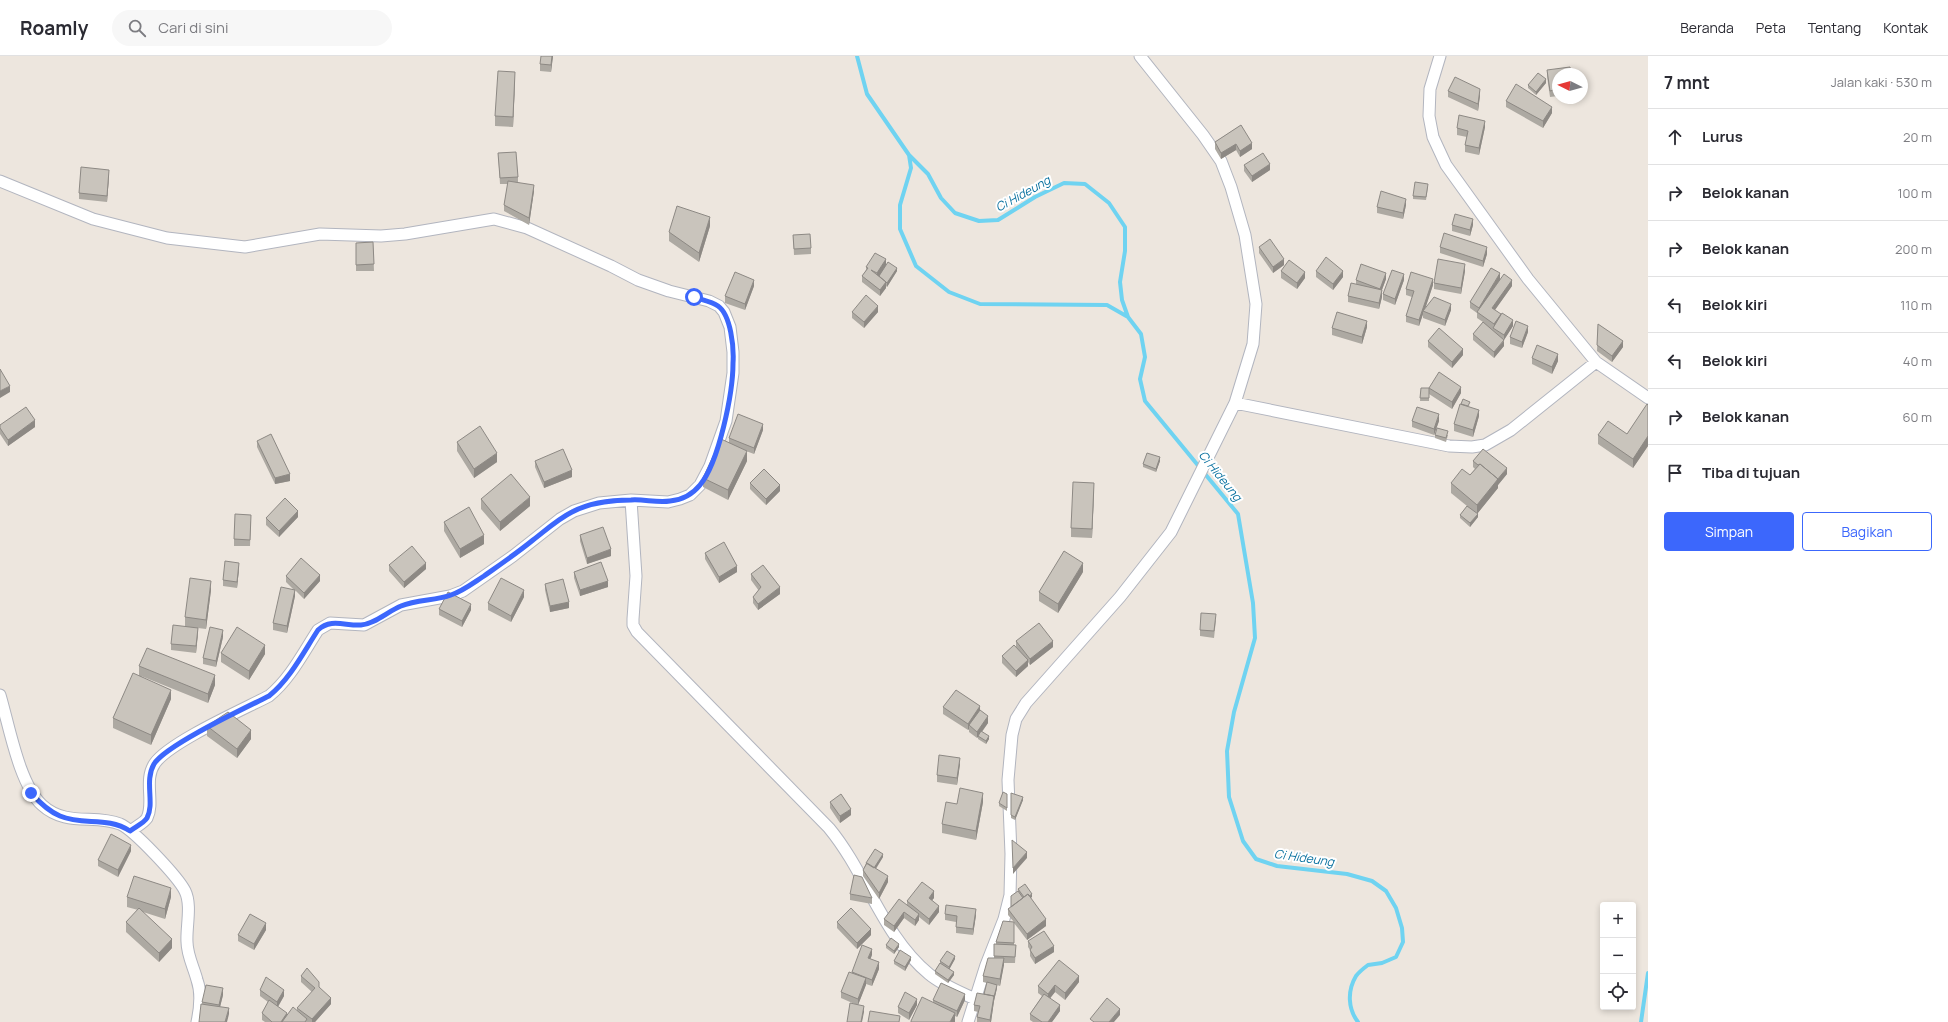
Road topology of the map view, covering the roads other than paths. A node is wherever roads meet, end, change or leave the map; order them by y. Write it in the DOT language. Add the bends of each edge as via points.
graph roads {
  1 [pos="1140,56"];
  2 [pos="1440,56"];
  3 [pos="0,181"];
  4 [pos="1596,362"];
  5 [pos="1648,398"];
  6 [pos="1235,403"];
  7 [pos="631,500"];
  8 [pos="0,695"];
  9 [pos="130,831"];
  10 [pos="975,999"];
  11 [pos="197,1022"];
  12 [pos="968,1022"];
  1 -- 6 [label="street" via="1203,135 1221,162 1245,235 1256,304 1255,321 1253,344"];
  2 -- 4 [label="street" via="1430,89 1429,116 1433,137 1446,165 1528,279"];
  3 -- 7 [label="street" via="100,221 167,238 245,247 320,234 405,234 494,219 527,228 638,280 719,306 730,327 734,352 733,373 726,421 710,466 700,485 690,495 668,502"];
  4 -- 5 [label="street"];
  4 -- 6 [label="street" via="1510,430 1485,445 1472,448 1449,446"];
  6 -- 10 [label="street" via="1171,532 1120,597 1026,702 1016,719 1012,734 1008,780 1010,895"];
  7 -- 9 [label="street" via="599,503 574,511 462,591 450,596 401,606 364,625 324,625 318,630 287,678 269,696 179,744 154,764 150,775 150,810 147,819"];
  7 -- 10 [label="street" via="636,576 633,625 637,632 829,828 849,853 892,933 909,953 930,975"];
  8 -- 9 [label="street" via="23,774 31,793 42,806 70,819 110,822 120,824"];
  9 -- 11 [label="street" via="178,880 186,892 187,944 200,993"];
  10 -- 12 [label="street"];
}
